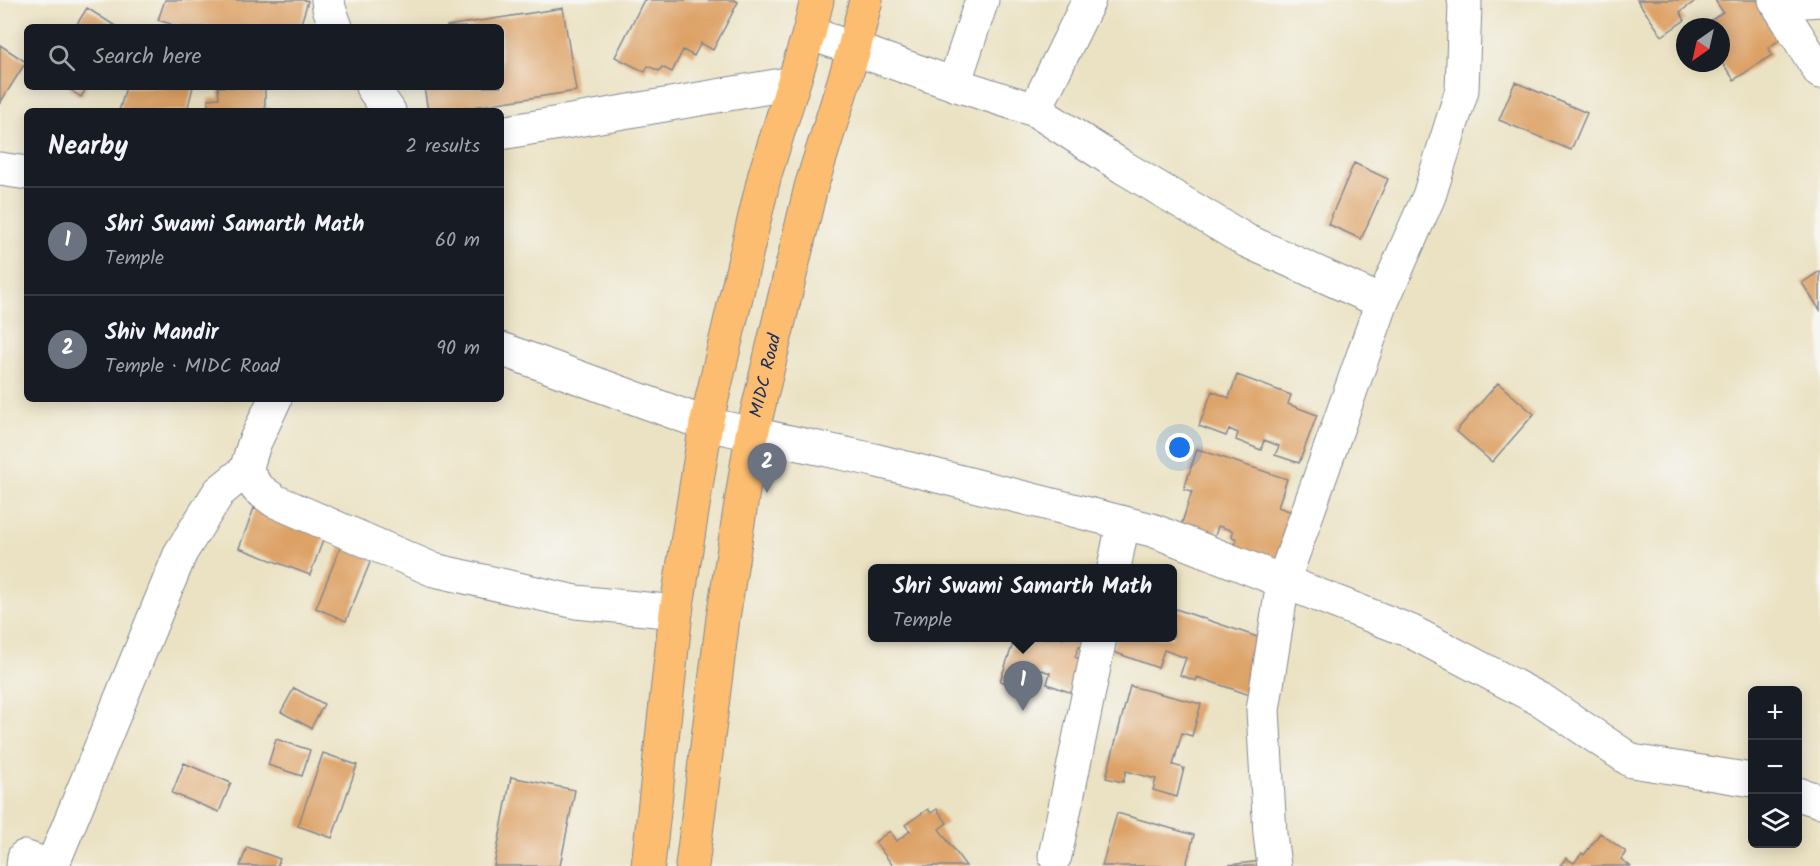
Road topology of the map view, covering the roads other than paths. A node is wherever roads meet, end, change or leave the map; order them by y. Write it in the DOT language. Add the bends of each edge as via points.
graph roads {
  1 [pos="328,0"];
  2 [pos="818,0"];
  3 [pos="866,0"];
  4 [pos="982,0"];
  5 [pos="1089,0"];
  6 [pos="1464,0"];
  7 [pos="1820,0"];
  8 [pos="1776,1"];
  9 [pos="335,24"];
  10 [pos="809,33"];
  11 [pos="854,49"];
  12 [pos="1820,72"];
  13 [pos="794,83"];
  14 [pos="954,84"];
  15 [pos="374,90"];
  16 [pos="387,108"];
  17 [pos="1035,110"];
  18 [pos="504,132"];
  19 [pos="0,169"];
  20 [pos="24,173"];
  21 [pos="1382,302"];
  22 [pos="504,350"];
  23 [pos="274,402"];
  24 [pos="706,424"];
  25 [pos="752,434"];
  26 [pos="246,470"];
  27 [pos="1123,523"];
  28 [pos="1115,564"];
  29 [pos="1283,582"];
  30 [pos="676,612"];
  31 [pos="1099,642"];
  32 [pos="1748,779"];
  33 [pos="1802,796"];
  34 [pos="1820,801"];
  35 [pos="0,847"];
  36 [pos="1055,856"];
  37 [pos="39,865"];
  38 [pos="648,866"];
  39 [pos="692,866"];
  40 [pos="1274,866"];
  1 -- 9 [label="street"];
  2 -- 10 [label="main road"];
  3 -- 11 [label="main road, MIDC Road"];
  4 -- 14 [label="street"];
  5 -- 17 [label="street"];
  6 -- 21 [label="street" via="1462,90 1429,196"];
  7 -- 8 [label="street"];
  8 -- 12 [label="street"];
  10 -- 11 [label="street"];
  10 -- 13 [label="main road"];
  11 -- 14 [label="street"];
  11 -- 25 [label="main road, MIDC Road" via="811,187"];
  13 -- 18 [label="street"];
  13 -- 24 [label="main road" via="765,174"];
  14 -- 17 [label="street"];
  15 -- 16 [label="street"];
  17 -- 21 [label="street" via="1247,241"];
  19 -- 20 [label="street"];
  21 -- 29 [label="street"];
  22 -- 24 [label="street"];
  23 -- 26 [label="street"];
  24 -- 25 [label="street"];
  24 -- 30 [label="main road"];
  25 -- 27 [label="street" via="874,460"];
  25 -- 39 [label="main road, MIDC Road" via="723,618"];
  26 -- 30 [label="street" via="257,488 275,501 434,570 576,602"];
  26 -- 37 [label="street" via="219,492 181,552"];
  27 -- 28 [label="street"];
  27 -- 29 [label="street" via="1152,530"];
  29 -- 32 [label="street" via="1410,631 1543,701 1632,761"];
  29 -- 40 [label="street" via="1263,710"];
  30 -- 38 [label="main road"];
  31 -- 36 [label="street"];
  33 -- 34 [label="street"];
  35 -- 37 [label="street"];
}
